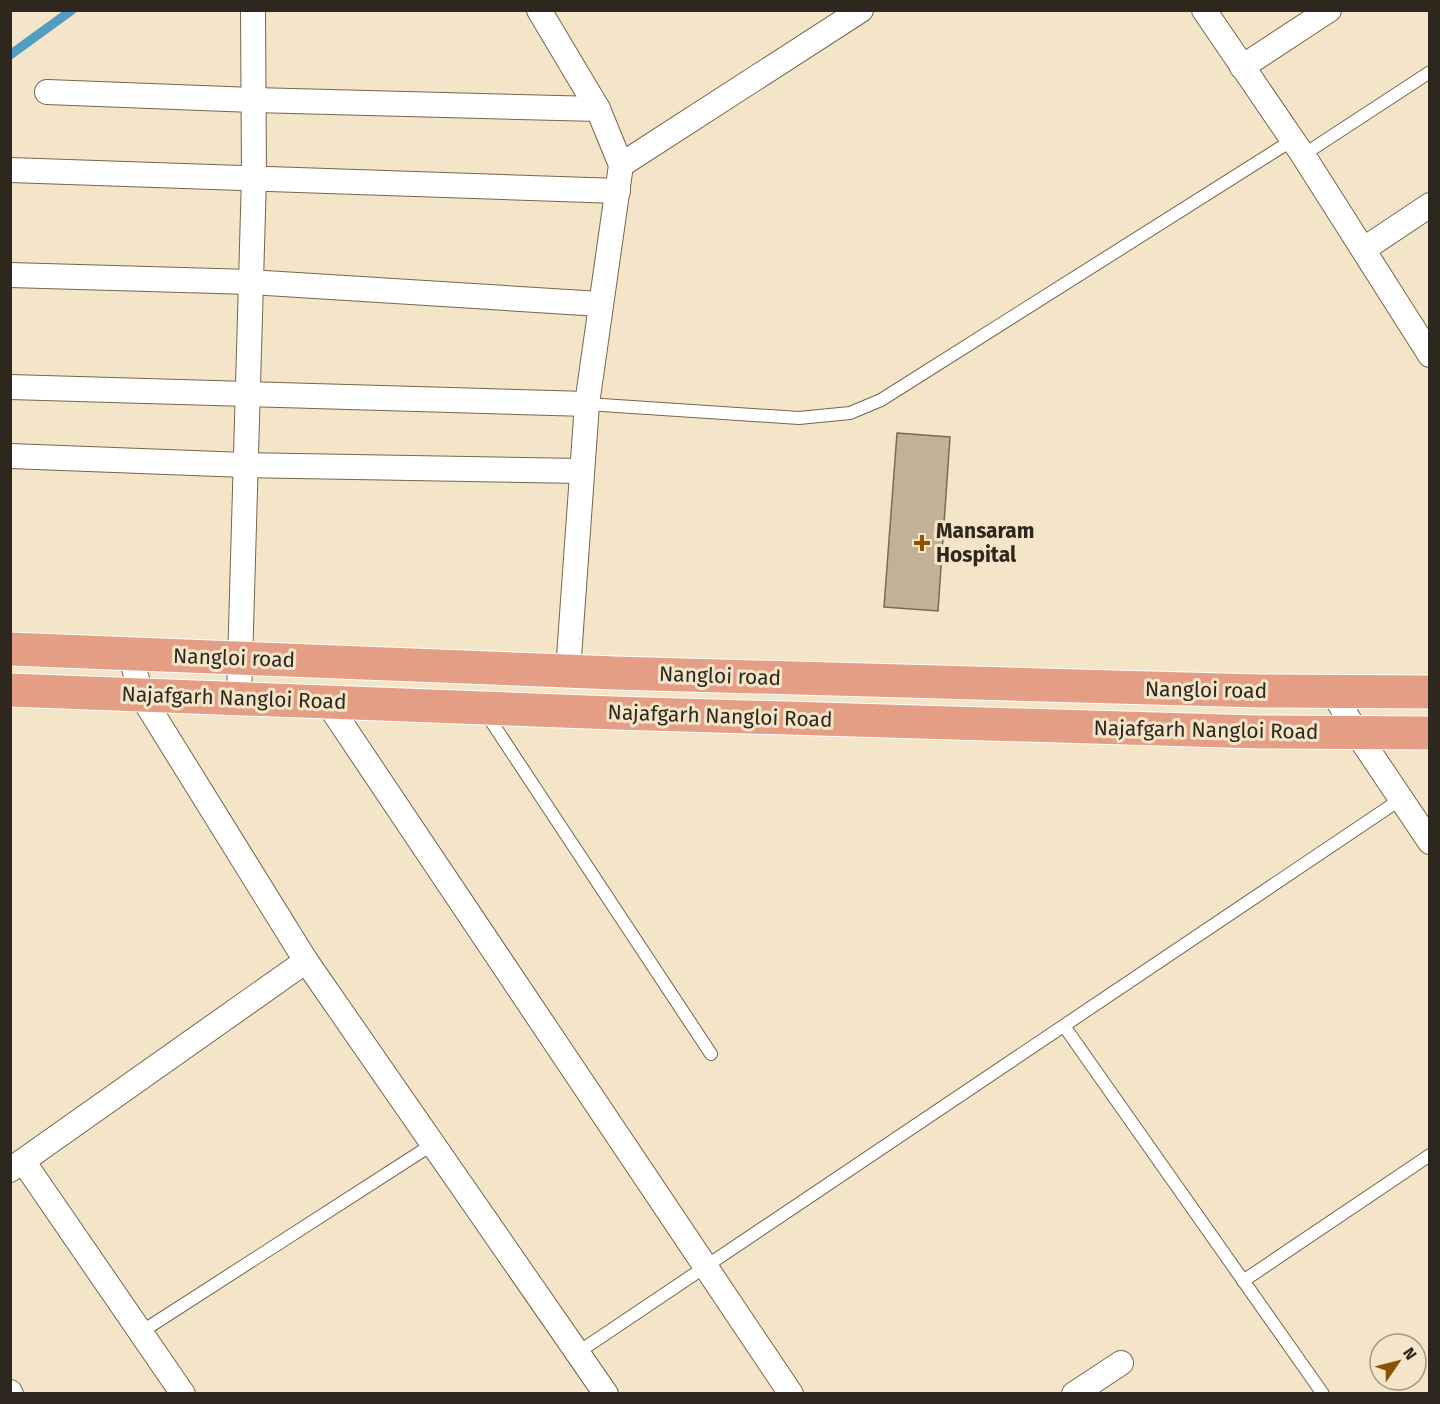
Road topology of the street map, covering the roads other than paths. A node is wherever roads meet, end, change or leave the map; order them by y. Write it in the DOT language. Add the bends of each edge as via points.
graph roads {
  1 [pos="253,10"];
  2 [pos="539,10"];
  3 [pos="861,10"];
  4 [pos="1204,10"];
  5 [pos="1329,10"];
  6 [pos="1242,66"];
  7 [pos="1430,72"];
  8 [pos="47,92"];
  9 [pos="253,100"];
  10 [pos="598,109"];
  11 [pos="1297,148"];
  12 [pos="621,165"];
  13 [pos="10,170"];
  14 [pos="254,177"];
  15 [pos="618,191"];
  16 [pos="1430,205"];
  17 [pos="1364,249"];
  18 [pos="10,275"];
  19 [pos="251,282"];
  20 [pos="600,304"];
  21 [pos="1430,355"];
  22 [pos="10,387"];
  23 [pos="247,393"];
  24 [pos="587,404"];
  25 [pos="10,456"];
  26 [pos="245,465"];
  27 [pos="582,471"];
  28 [pos="10,650"];
  29 [pos="130,653"];
  30 [pos="240,658"];
  31 [pos="568,671"];
  32 [pos="10,690"];
  33 [pos="1333,692"];
  34 [pos="1430,692"];
  35 [pos="141,695"];
  36 [pos="239,698"];
  37 [pos="327,702"];
  38 [pos="483,709"];
  39 [pos="1356,732"];
  40 [pos="1430,733"];
  41 [pos="1401,799"];
  42 [pos="1430,842"];
  43 [pos="306,961"];
  44 [pos="1064,1026"];
  45 [pos="711,1054"];
  46 [pos="433,1144"];
  47 [pos="1430,1155"];
  48 [pos="17,1165"];
  49 [pos="706,1268"];
  50 [pos="1243,1281"];
  51 [pos="141,1332"];
  52 [pos="577,1353"];
  53 [pos="1121,1363"];
  54 [pos="183,1394"];
  55 [pos="606,1394"];
  56 [pos="791,1394"];
  57 [pos="1074,1394"];
  58 [pos="1323,1394"];
  1 -- 9 [label="street"];
  2 -- 10 [label="street"];
  3 -- 12 [label="street"];
  4 -- 6 [label="street"];
  5 -- 6 [label="street"];
  6 -- 11 [label="street"];
  7 -- 11 [label="lane"];
  8 -- 9 [label="street"];
  9 -- 10 [label="street"];
  9 -- 14 [label="street"];
  10 -- 12 [label="street"];
  11 -- 17 [label="street"];
  11 -- 24 [label="lane" via="881,400 850,413 798,418"];
  12 -- 15 [label="street"];
  13 -- 14 [label="street"];
  14 -- 15 [label="street"];
  14 -- 19 [label="street"];
  15 -- 20 [label="street"];
  16 -- 17 [label="street"];
  17 -- 21 [label="street"];
  18 -- 19 [label="street"];
  19 -- 20 [label="street"];
  19 -- 23 [label="street"];
  20 -- 24 [label="street"];
  22 -- 23 [label="street"];
  23 -- 24 [label="street"];
  23 -- 26 [label="street"];
  24 -- 27 [label="street"];
  25 -- 26 [label="street"];
  26 -- 27 [label="street"];
  26 -- 30 [label="street"];
  27 -- 31 [label="street"];
  28 -- 29 [label="main road, Nangloi road"];
  29 -- 30 [label="main road, Nangloi road"];
  29 -- 35 [label="street"];
  30 -- 31 [label="main road, Nangloi road"];
  30 -- 36 [label="street"];
  31 -- 33 [label="main road, Nangloi road"];
  32 -- 35 [label="main road, Najafgarh Nangloi Road"];
  33 -- 34 [label="main road, Nangloi road"];
  33 -- 39 [label="street"];
  35 -- 36 [label="main road, Najafgarh Nangloi Road"];
  35 -- 43 [label="street"];
  36 -- 37 [label="main road, Najafgarh Nangloi Road"];
  37 -- 38 [label="main road, Najafgarh Nangloi Road"];
  37 -- 49 [label="street"];
  38 -- 39 [label="main road, Najafgarh Nangloi Road"];
  38 -- 45 [label="lane"];
  39 -- 40 [label="main road, Najafgarh Nangloi Road"];
  39 -- 41 [label="street"];
  41 -- 42 [label="street"];
  41 -- 44 [label="lane"];
  43 -- 46 [label="street"];
  43 -- 48 [label="street"];
  44 -- 49 [label="lane"];
  44 -- 50 [label="lane"];
  46 -- 51 [label="lane"];
  46 -- 52 [label="street"];
  47 -- 50 [label="lane"];
  48 -- 51 [label="street"];
  49 -- 52 [label="lane"];
  49 -- 56 [label="street"];
  50 -- 58 [label="lane"];
  51 -- 54 [label="street"];
  52 -- 55 [label="street"];
  53 -- 57 [label="street"];
}
